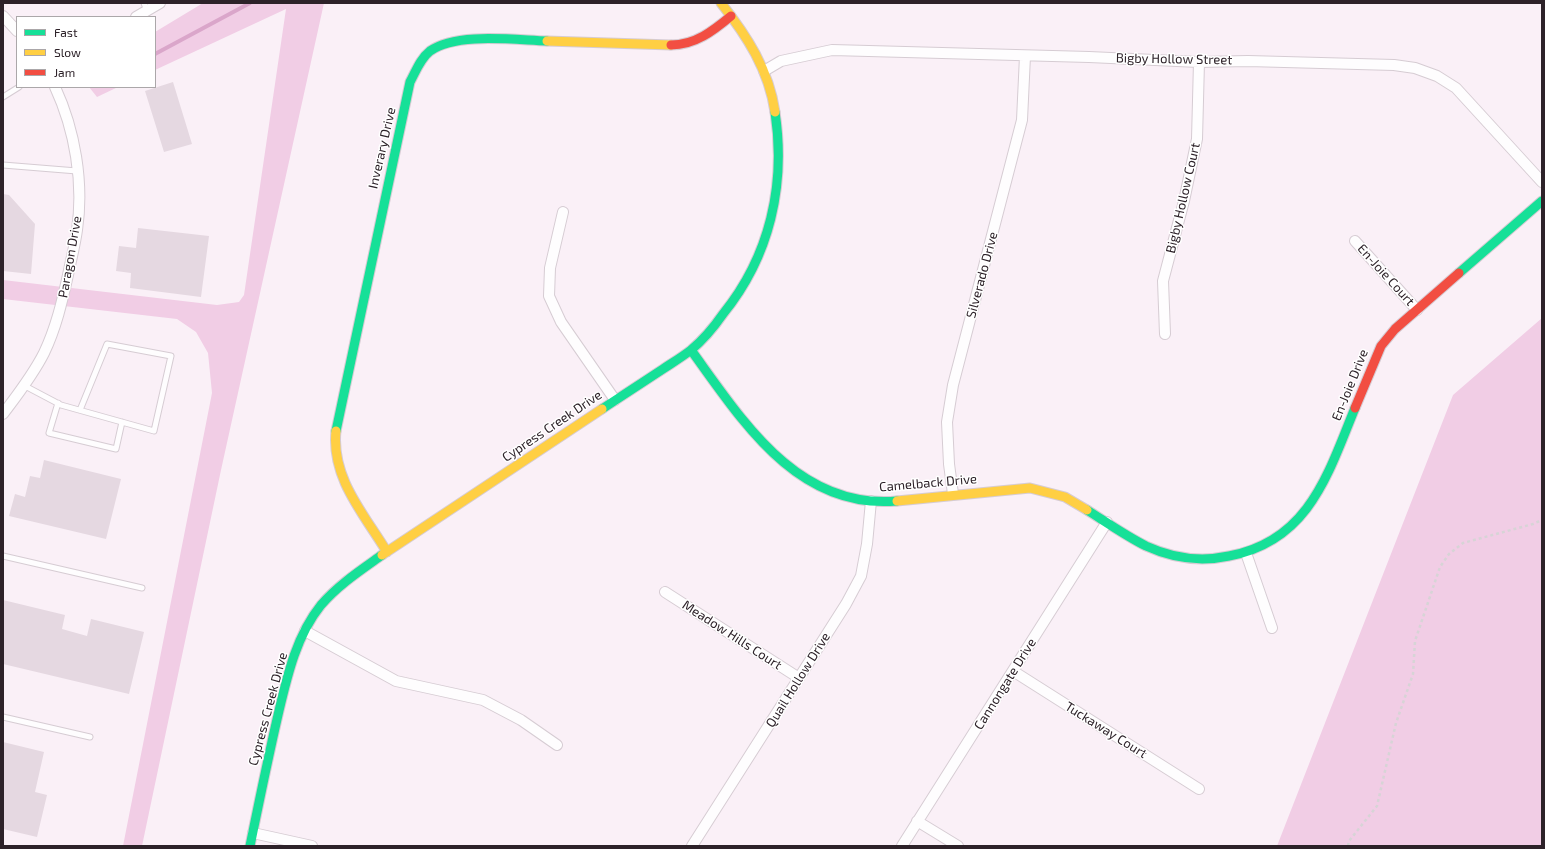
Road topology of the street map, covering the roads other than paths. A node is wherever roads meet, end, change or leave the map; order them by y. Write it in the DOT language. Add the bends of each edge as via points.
graph roads {
  1 [pos="160,3"];
  2 [pos="721,3"];
  3 [pos="146,7"];
  4 [pos="137,16"];
  5 [pos="731,16"];
  6 [pos="3,17"];
  7 [pos="16,29"];
  8 [pos="1025,56"];
  9 [pos="1199,62"];
  10 [pos="764,71"];
  11 [pos="16,88"];
  12 [pos="55,88"];
  13 [pos="3,97"];
  14 [pos="3,165"];
  15 [pos="77,171"];
  16 [pos="1542,182"];
  17 [pos="1542,201"];
  18 [pos="563,212"];
  19 [pos="1355,241"];
  20 [pos="1417,310"];
  21 [pos="1165,334"];
  22 [pos="691,350"];
  23 [pos="24,386"];
  24 [pos="614,400"];
  25 [pos="58,403"];
  26 [pos="80,410"];
  27 [pos="3,414"];
  28 [pos="122,422"];
  29 [pos="953,494"];
  30 [pos="871,501"];
  31 [pos="1107,522"];
  32 [pos="387,552"];
  33 [pos="1246,553"];
  34 [pos="3,556"];
  35 [pos="1215,558"];
  36 [pos="142,588"];
  37 [pos="665,592"];
  38 [pos="1272,628"];
  39 [pos="305,631"];
  40 [pos="1013,671"];
  41 [pos="798,678"];
  42 [pos="3,717"];
  43 [pos="90,737"];
  44 [pos="557,745"];
  45 [pos="1199,789"];
  46 [pos="917,821"];
  47 [pos="253,833"];
  48 [pos="250,846"];
  49 [pos="312,846"];
  50 [pos="692,846"];
  51 [pos="902,846"];
  52 [pos="958,846"];
  1 -- 3 [label="street"];
  2 -- 5 [label="street, Cypress Creek Drive"];
  3 -- 4 [label="street"];
  5 -- 10 [label="street, Cypress Creek Drive" via="747,37"];
  5 -- 32 [label="street, Inverary Drive" via="706,36 684,44 463,39 440,45 421,61 410,82 350,358 336,437 337,463 343,481"];
  6 -- 7 [label="street"];
  8 -- 9 [label="street, Bigby Hollow Street"];
  8 -- 10 [label="street, Bigby Hollow Street" via="832,50 781,61"];
  8 -- 29 [label="street, Silverado Drive" via="1022,120 953,386 947,422"];
  9 -- 16 [label="street, Bigby Hollow Street" via="1350,63 1415,68 1437,76 1456,88"];
  9 -- 21 [label="street, Bigby Hollow Court" via="1197,139 1163,281"];
  10 -- 22 [label="street, Cypress Creek Drive" via="774,105 780,173 768,235 732,304 711,331"];
  11 -- 13 [label="lane"];
  12 -- 15 [label="street, Paragon Drive" via="72,136"];
  14 -- 15 [label="lane"];
  15 -- 23 [label="street, Paragon Drive" via="77,229 61,308 44,353"];
  17 -- 20 [label="street, En-Joie Drive"];
  18 -- 24 [label="street" via="550,268 549,296 561,322"];
  19 -- 20 [label="street, En-Joie Court"];
  20 -- 33 [label="street, En-Joie Drive" via="1395,329 1381,346 1327,477 1313,501 1294,523 1270,543"];
  22 -- 24 [label="street, Cypress Creek Drive"];
  22 -- 30 [label="street, Camelback Drive" via="759,441 780,460 818,487 846,497"];
  23 -- 25 [label="lane"];
  23 -- 27 [label="street, Paragon Drive"];
  24 -- 32 [label="street, Cypress Creek Drive"];
  25 -- 26 [label="lane"];
  25 -- 28 [label="lane" via="49,433 116,449"];
  26 -- 28 [label="lane"];
  26 -- 28 [label="lane" via="107,344 171,356 154,431"];
  29 -- 30 [label="street, Camelback Drive"];
  29 -- 31 [label="street, Camelback Drive" via="1030,488 1065,497"];
  30 -- 41 [label="street, Quail Hollow Drive" via="861,576"];
  31 -- 35 [label="street, Camelback Drive" via="1147,546 1164,552 1189,559"];
  31 -- 40 [label="street, Cannongate Drive"];
  32 -- 39 [label="street, Cypress Creek Drive" via="327,599"];
  33 -- 35 [label="street, En-Joie Drive"];
  33 -- 38 [label="street"];
  34 -- 36 [label="lane"];
  37 -- 41 [label="street, Meadow Hills Court"];
  39 -- 44 [label="street" via="396,681 482,700 521,720"];
  39 -- 47 [label="street, Cypress Creek Drive" via="286,680"];
  40 -- 45 [label="street, Tuckaway Court"];
  40 -- 46 [label="street, Cannongate Drive"];
  41 -- 50 [label="street, Quail Hollow Drive"];
  42 -- 43 [label="lane"];
  46 -- 51 [label="street, Cannongate Drive"];
  46 -- 52 [label="street"];
  47 -- 48 [label="street, Cypress Creek Drive"];
  47 -- 49 [label="street"];
}
